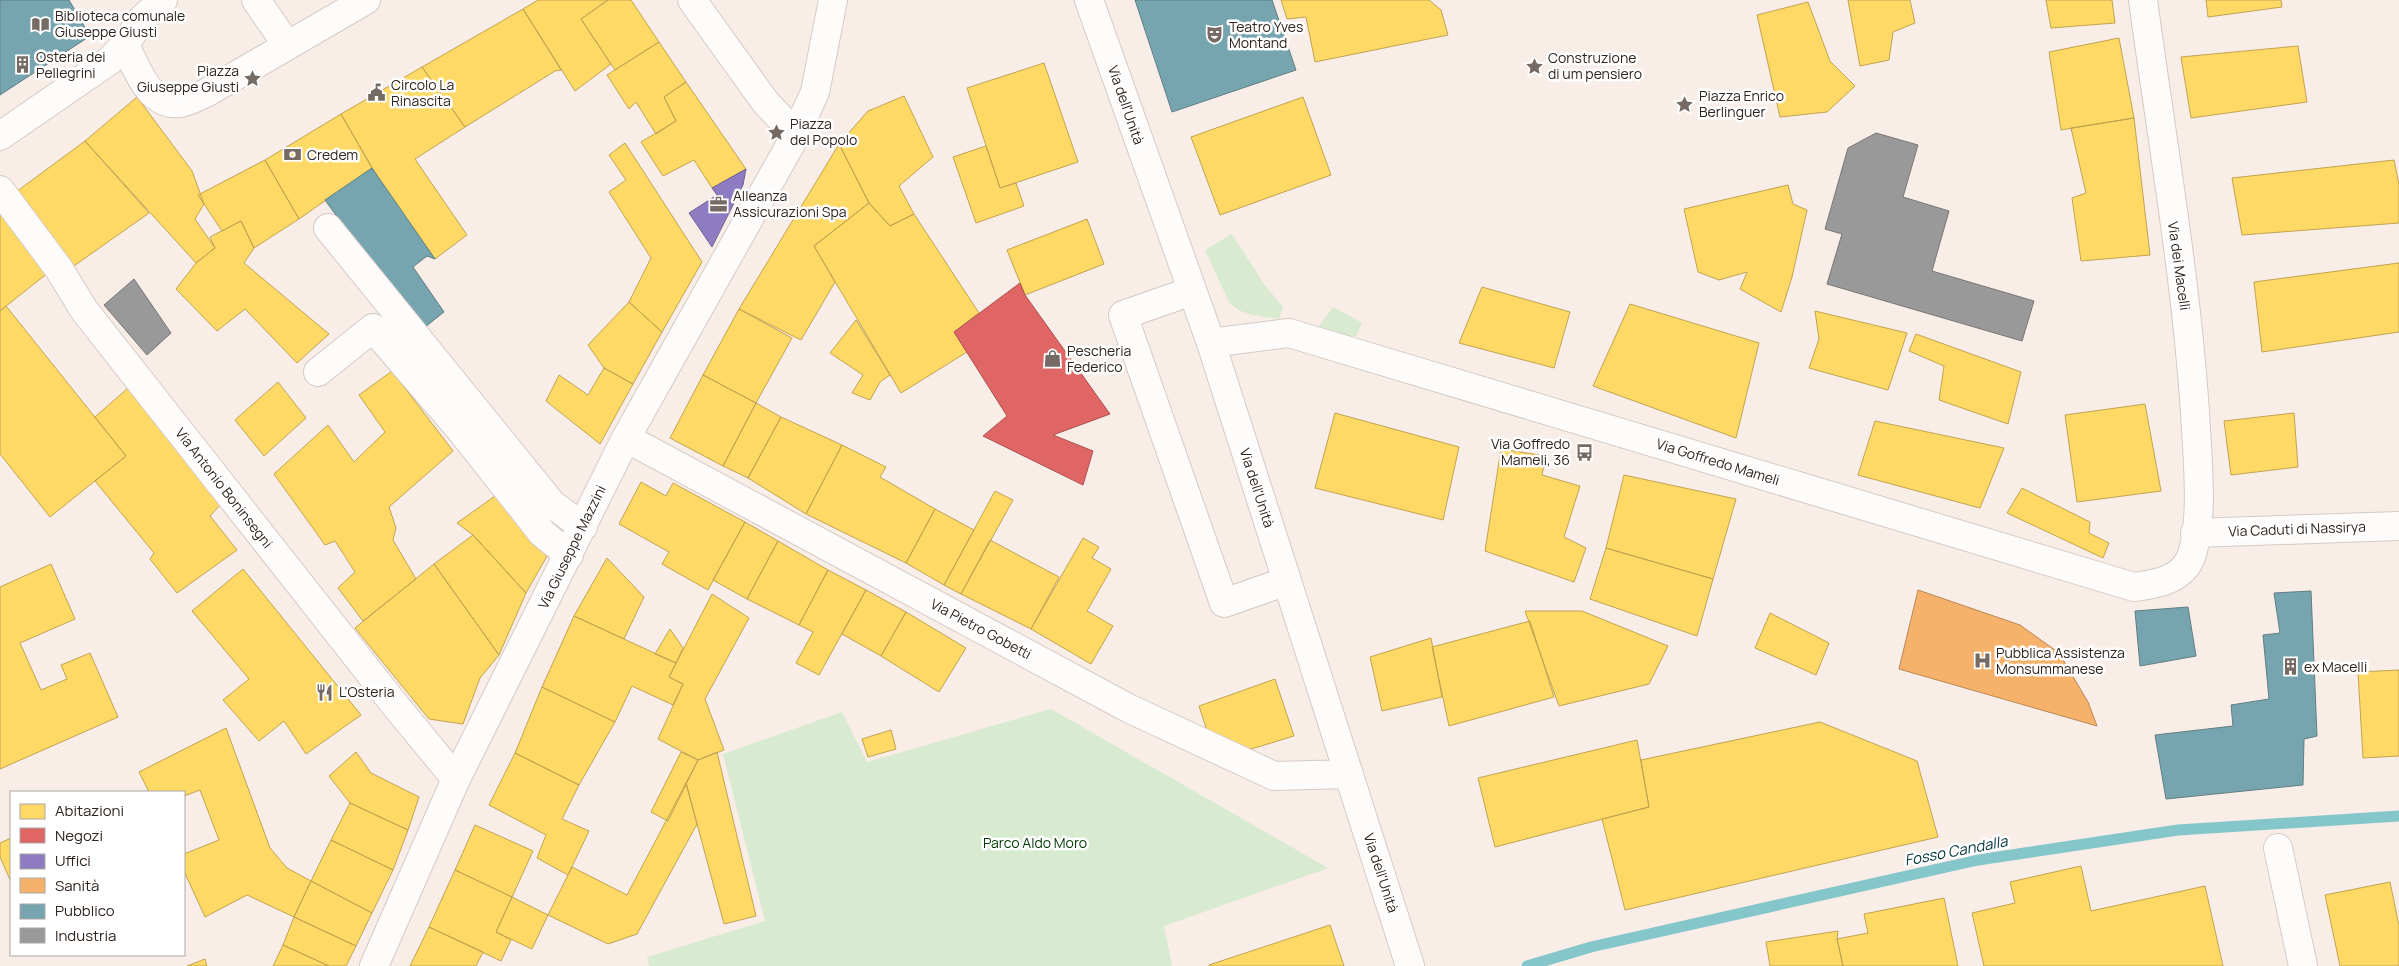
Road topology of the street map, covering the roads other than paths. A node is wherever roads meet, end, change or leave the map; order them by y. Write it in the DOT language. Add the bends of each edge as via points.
graph roads {
  1 [pos="163,0"];
  2 [pos="256,0"];
  3 [pos="366,0"];
  4 [pos="692,0"];
  5 [pos="833,0"];
  6 [pos="2143,0"];
  7 [pos="1091,7"];
  8 [pos="287,45"];
  9 [pos="117,53"];
  10 [pos="0,136"];
  11 [pos="794,137"];
  12 [pos="0,190"];
  13 [pos="328,228"];
  14 [pos="1192,291"];
  15 [pos="1210,343"];
  16 [pos="318,372"];
  17 [pos="626,438"];
  18 [pos="2399,526"];
  19 [pos="583,527"];
  20 [pos="2195,533"];
  21 [pos="569,555"];
  22 [pos="1287,581"];
  23 [pos="1349,774"];
  24 [pos="456,779"];
  25 [pos="2278,848"];
  26 [pos="374,966"];
  27 [pos="1410,966"];
  28 [pos="2302,966"];
  1 -- 9 [label="street" via="140,21"];
  2 -- 8 [label="street"];
  3 -- 8 [label="street"];
  4 -- 11 [label="street"];
  5 -- 11 [label="street, Via Giuseppe Mazzini" via="815,92"];
  6 -- 20 [label="street, Via dei Macelli" via="2192,365 2199,490"];
  7 -- 14 [label="street, Via dell'Unità"];
  8 -- 9 [label="street" via="206,93 180,103 162,100 144,85"];
  9 -- 10 [label="street"];
  11 -- 17 [label="street, Via Giuseppe Mazzini"];
  12 -- 24 [label="street, Via Antonio Boninsegni" via="59,269 84,310"];
  13 -- 19 [label="street" via="552,504"];
  14 -- 15 [label="street, Via dell'Unità"];
  14 -- 22 [label="street" via="1123,315 1224,602"];
  15 -- 20 [label="street, Via Goffredo Mameli" via="1289,333 2134,587 2160,584 2182,572 2192,554"];
  15 -- 22 [label="street, Via dell'Unità"];
  16 -- 21 [label="street" via="373,328 463,433 542,533"];
  17 -- 19 [label="street, Via Giuseppe Mazzini"];
  17 -- 23 [label="street, Via Pietro Gobetti" via="1128,708 1274,776"];
  18 -- 20 [label="street, Via Caduti di Nassirya"];
  19 -- 21 [label="street, Via Giuseppe Mazzini"];
  21 -- 24 [label="street, Via Giuseppe Mazzini"];
  22 -- 23 [label="street, Via dell'Unità"];
  23 -- 27 [label="street, Via dell'Unità"];
  24 -- 26 [label="street, Via Giuseppe Mazzini"];
  25 -- 28 [label="street"];
}
